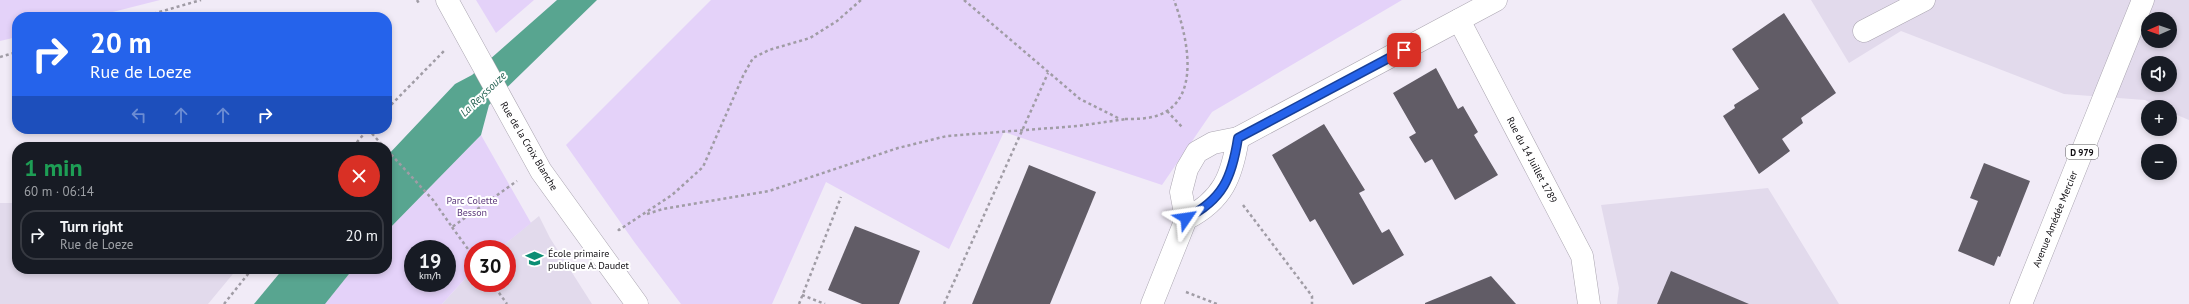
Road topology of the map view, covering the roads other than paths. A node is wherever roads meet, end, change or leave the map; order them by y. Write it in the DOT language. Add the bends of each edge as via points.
graph roads {
  1 [pos="447,0"];
  2 [pos="1496,0"];
  3 [pos="1924,0"];
  4 [pos="2143,0"];
  5 [pos="1459,20"];
  6 [pos="1864,31"];
  7 [pos="1238,138"];
  8 [pos="1186,218"];
  9 [pos="637,304"];
  10 [pos="1152,304"];
  11 [pos="1589,304"];
  12 [pos="2021,304"];
  1 -- 9 [label="street, Rue de la Croix Blanche" via="541,170"];
  2 -- 5 [label="street"];
  3 -- 6 [label="street"];
  4 -- 12 [label="street, Avenue Amédée Mercier / D 979"];
  5 -- 7 [label="street"];
  5 -- 11 [label="street, Rue du 14 Juillet 1789" via="1582,256"];
  7 -- 8 [label="street" via="1234,163 1225,185 1217,197 1197,213"];
  7 -- 8 [label="street" via="1213,143 1197,152 1187,169 1181,192"];
  8 -- 10 [label="street"];
}
